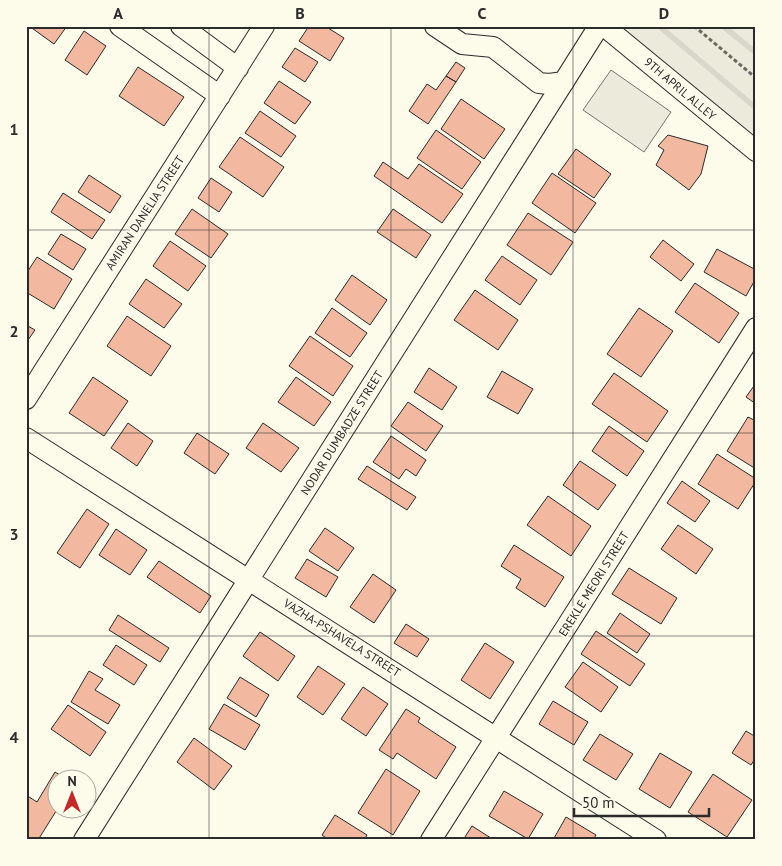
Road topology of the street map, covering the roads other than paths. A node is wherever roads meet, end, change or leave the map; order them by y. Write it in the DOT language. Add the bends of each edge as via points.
graph roads {
  1 [pos="120,26"];
  2 [pos="181,26"];
  3 [pos="264,26"];
  4 [pos="435,26"];
  5 [pos="599,26"];
  6 [pos="604,26"];
  7 [pos="238,68"];
  8 [pos="564,82"];
  9 [pos="220,96"];
  10 [pos="756,152"];
  11 [pos="756,328"];
  12 [pos="26,399"];
  13 [pos="26,438"];
  14 [pos="250,580"];
  15 [pos="497,737"];
  16 [pos="84,840"];
  17 [pos="432,840"];
  18 [pos="656,840"];
  1 -- 9 [label="street"];
  2 -- 7 [label="street"];
  3 -- 7 [label="street, AMIRAN DANELIA STREET"];
  4 -- 8 [label="street" via="462,44 493,47 539,83"];
  5 -- 8 [label="street, NODAR DUMBADZE STREET"];
  6 -- 10 [label="street, 9TH APRIL ALLEY"];
  7 -- 9 [label="street, AMIRAN DANELIA STREET"];
  8 -- 14 [label="street, NODAR DUMBADZE STREET"];
  9 -- 12 [label="street, AMIRAN DANELIA STREET"];
  11 -- 15 [label="street, EREKLE MEORI STREET"];
  13 -- 14 [label="street, VAZHA-PSHAVELA STREET"];
  14 -- 15 [label="street, VAZHA-PSHAVELA STREET"];
  14 -- 16 [label="street, NODAR DUMBADZE STREET"];
  15 -- 17 [label="street, EREKLE MEORI STREET"];
  15 -- 18 [label="street, VAZHA-PSHAVELA STREET"];
}
